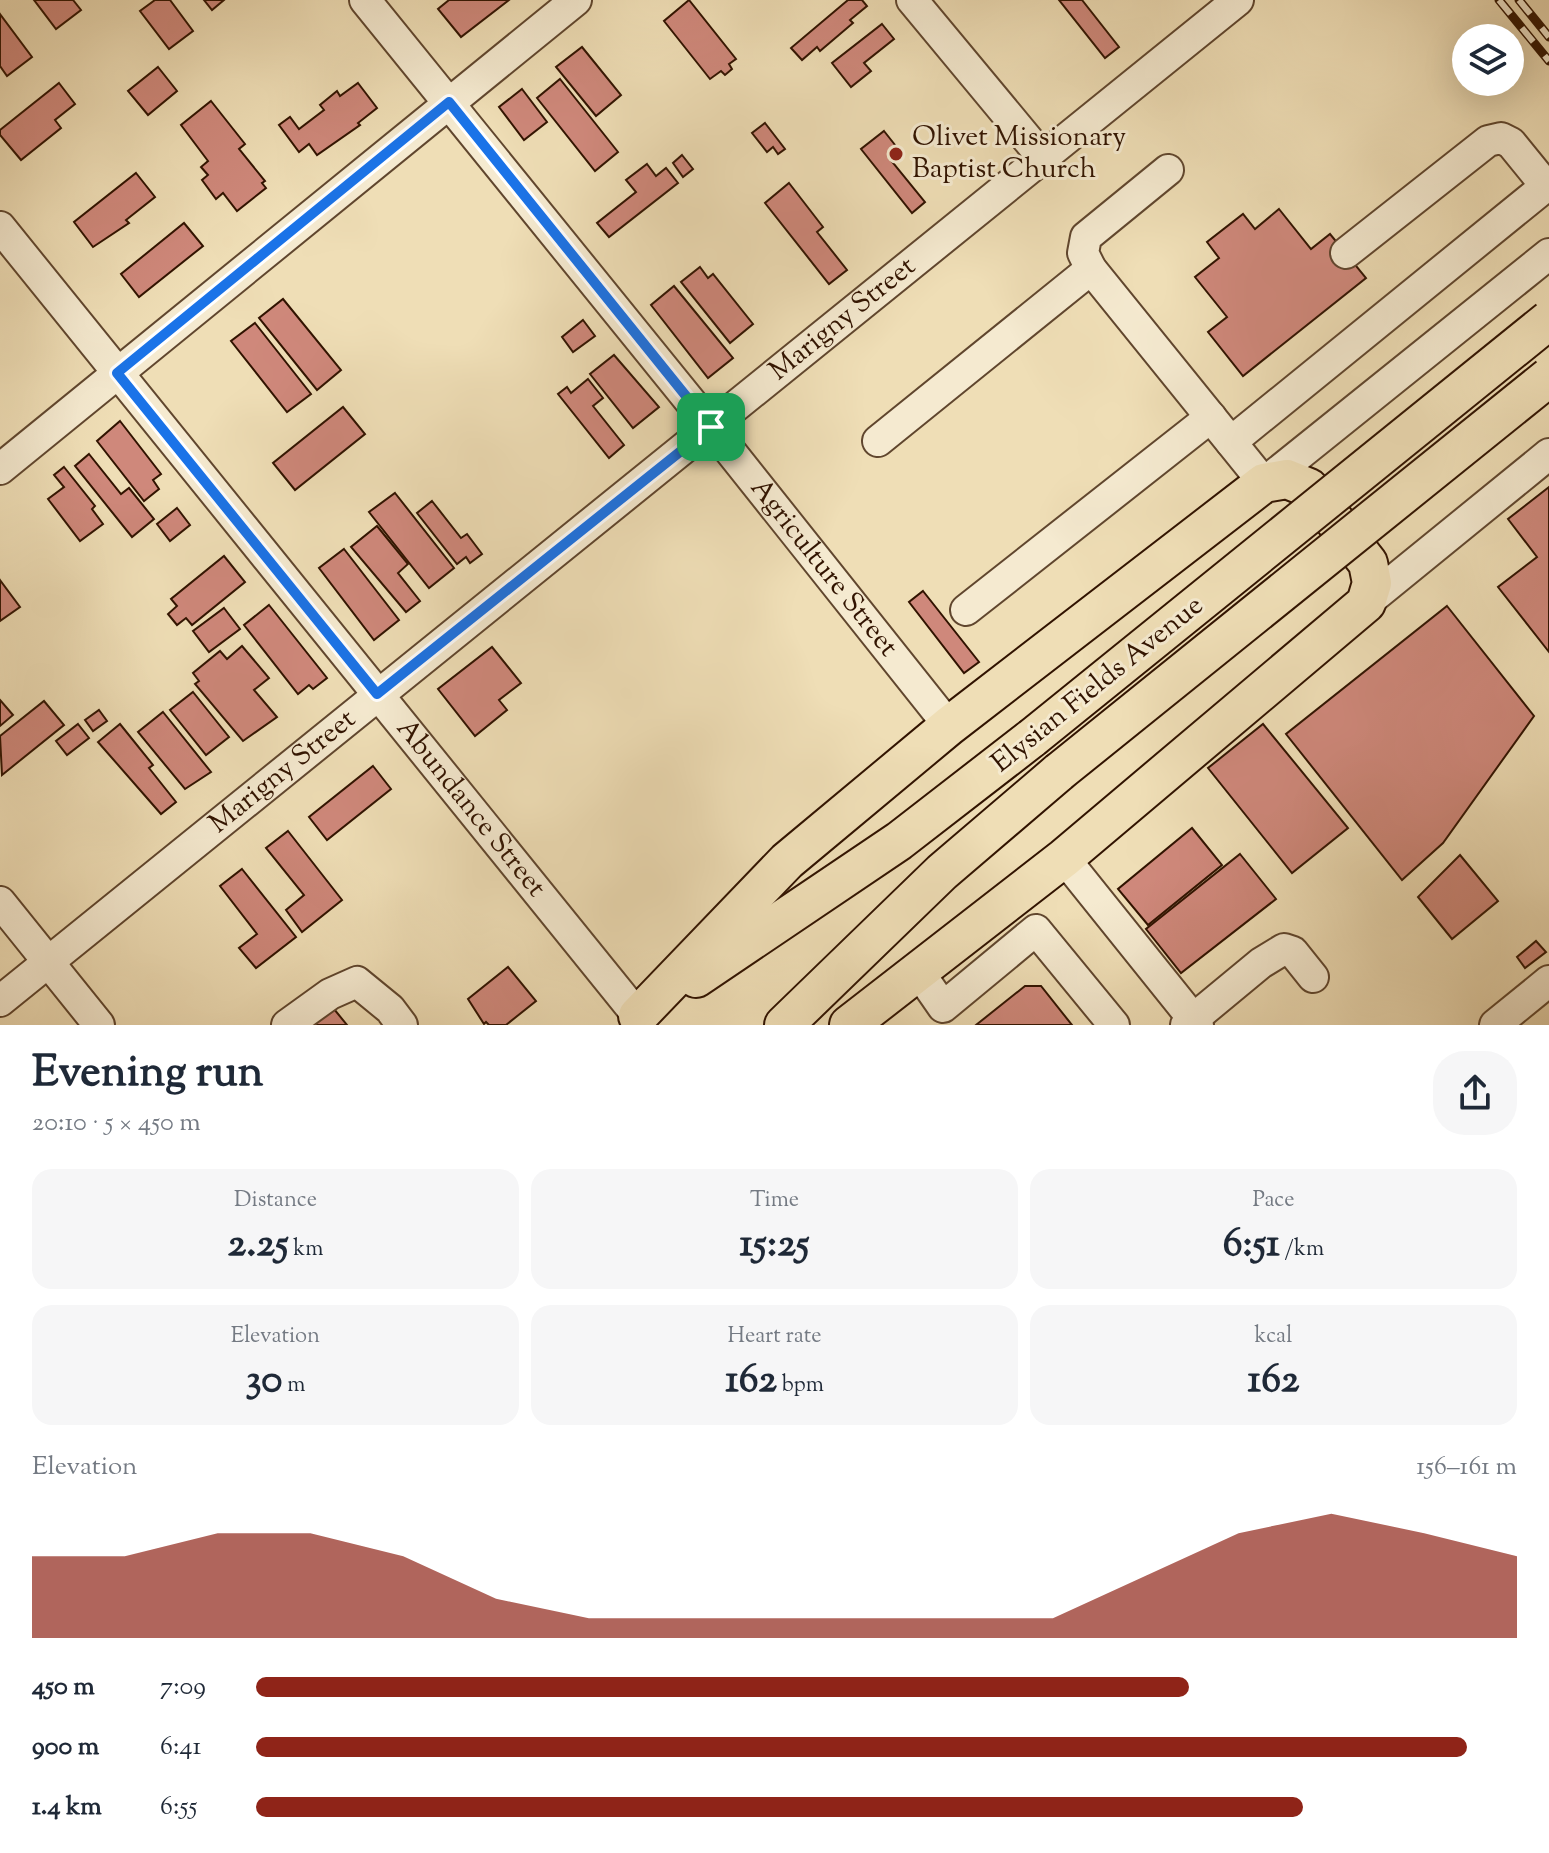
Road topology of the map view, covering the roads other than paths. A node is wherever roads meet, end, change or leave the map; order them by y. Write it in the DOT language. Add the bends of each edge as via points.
graph roads {
  1 [pos="365,0"];
  2 [pos="576,0"];
  3 [pos="912,0"];
  4 [pos="1238,0"];
  5 [pos="449,102"];
  6 [pos="1044,159"];
  7 [pos="1168,170"];
  8 [pos="1548,188"];
  9 [pos="0,227"];
  10 [pos="1346,253"];
  11 [pos="1549,254"];
  12 [pos="1091,269"];
  13 [pos="1549,320"];
  14 [pos="117,373"];
  15 [pos="1549,377"];
  16 [pos="1211,417"];
  17 [pos="711,427"];
  18 [pos="878,441"];
  19 [pos="1231,442"];
  20 [pos="1549,454"];
  21 [pos="0,469"];
  22 [pos="1264,483"];
  23 [pos="1366,603"];
  24 [pos="966,610"];
  25 [pos="377,694"];
  26 [pos="949,726"];
  27 [pos="1064,858"];
  28 [pos="0,902"];
  29 [pos="993,913"];
  30 [pos="1026,938"];
  31 [pos="49,963"];
  32 [pos="918,971"];
  33 [pos="1313,977"];
  34 [pos="1549,981"];
  35 [pos="0,1001"];
  36 [pos="89,1021"];
  37 [pos="637,1022"];
  38 [pos="1192,1023"];
  39 [pos="287,1025"];
  40 [pos="402,1025"];
  41 [pos="784,1025"];
  42 [pos="849,1025"];
  43 [pos="1114,1025"];
  44 [pos="1495,1025"];
  1 -- 5 [label="street, Agriculture Street"];
  2 -- 5 [label="street"];
  3 -- 6 [label="street"];
  4 -- 6 [label="street, Marigny Street"];
  5 -- 14 [label="street"];
  5 -- 17 [label="street, Agriculture Street"];
  6 -- 17 [label="street, Marigny Street"];
  7 -- 12 [label="street" via="1086,237 1083,253"];
  8 -- 10 [label="street" via="1511,143 1501,138 1488,141"];
  8 -- 19 [label="street"];
  9 -- 14 [label="street, Abundance Street"];
  11 -- 22 [label="street"];
  12 -- 16 [label="street"];
  12 -- 18 [label="street"];
  13 -- 37 [label="main road, Elysian Fields Avenue, bridge" via="954,800"];
  14 -- 21 [label="street"];
  14 -- 25 [label="street, Abundance Street"];
  15 -- 41 [label="main road, Elysian Fields Avenue, bridge" via="1059,772 942,872"];
  16 -- 19 [label="street"];
  16 -- 24 [label="street"];
  17 -- 25 [label="street, Marigny Street"];
  17 -- 26 [label="street, Agriculture Street"];
  19 -- 22 [label="street"];
  20 -- 23 [label="street"];
  22 -- 23 [label="main road" via="1287,479 1309,488 1368,563 1372,583"];
  22 -- 26 [label="main road"];
  23 -- 27 [label="main road"];
  25 -- 31 [label="street, Marigny Street"];
  25 -- 37 [label="street, Abundance Street"];
  26 -- 37 [label="main road" via="787,861"];
  27 -- 29 [label="main road"];
  27 -- 38 [label="street"];
  28 -- 31 [label="street"];
  29 -- 30 [label="street"];
  29 -- 32 [label="main road"];
  30 -- 32 [label="street" via="943,1007"];
  30 -- 43 [label="street"];
  31 -- 35 [label="street, Marigny Street"];
  31 -- 36 [label="street"];
  32 -- 42 [label="main road"];
  33 -- 38 [label="street" via="1293,952 1284,949"];
  34 -- 44 [label="street"];
  39 -- 40 [label="street" via="357,982"];
}
